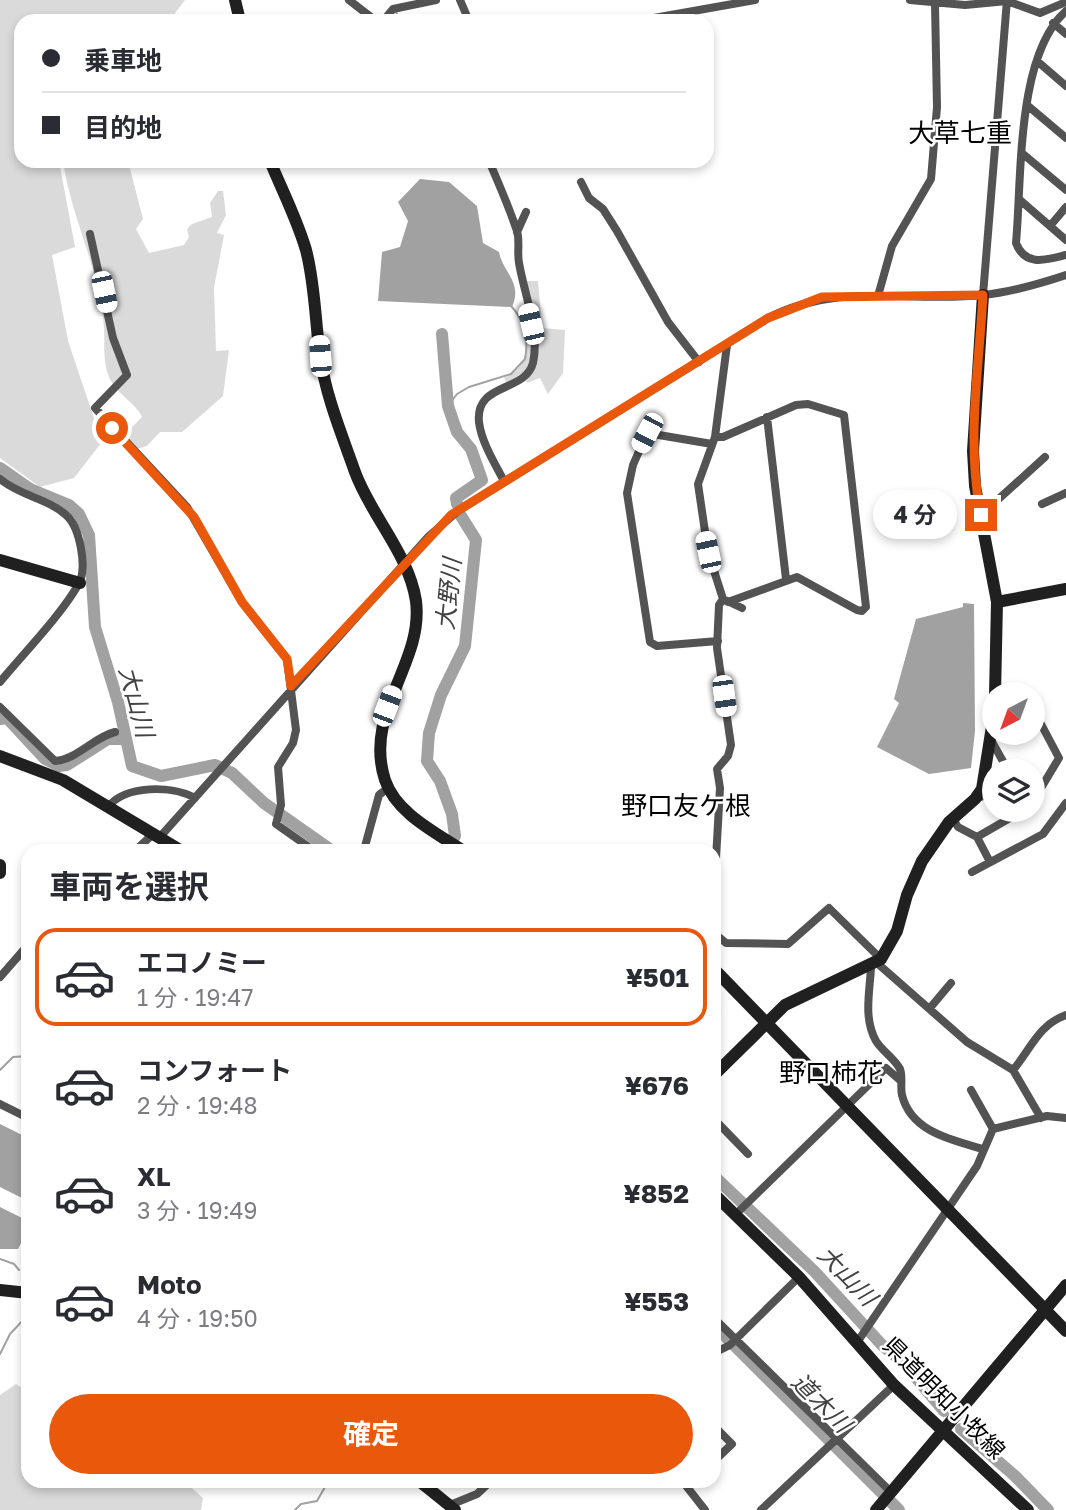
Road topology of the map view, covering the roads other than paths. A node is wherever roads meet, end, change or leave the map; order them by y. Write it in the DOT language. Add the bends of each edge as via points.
graph roads {
  1 [pos="349,0"];
  2 [pos="436,0"];
  3 [pos="755,0"];
  4 [pos="910,0"];
  5 [pos="1007,1"];
  6 [pos="1066,2"];
  7 [pos="935,4"];
  8 [pos="1066,10"];
  9 [pos="367,14"];
  10 [pos="389,14"];
  11 [pos="676,14"];
  12 [pos="1053,23"];
  13 [pos="1066,34"];
  14 [pos="1037,61"];
  15 [pos="1066,86"];
  16 [pos="1027,105"];
  17 [pos="1066,138"];
  18 [pos="1023,154"];
  19 [pos="273,168"];
  20 [pos="492,168"];
  21 [pos="581,181"];
  22 [pos="1066,190"];
  23 [pos="1020,200"];
  24 [pos="1066,207"];
  25 [pos="526,212"];
  26 [pos="1050,226"];
  27 [pos="517,232"];
  28 [pos="90,234"];
  29 [pos="1066,240"];
  30 [pos="1066,255"];
  31 [pos="1066,275"];
  32 [pos="983,295"];
  33 [pos="878,296"];
  34 [pos="727,345"];
  35 [pos="699,362"];
  36 [pos="767,417"];
  37 [pos="713,441"];
  38 [pos="1045,457"];
  39 [pos="0,478"];
  40 [pos="504,481"];
  41 [pos="1066,494"];
  42 [pos="1042,504"];
  43 [pos="981,515"];
  44 [pos="0,560"];
  45 [pos="405,564"];
  46 [pos="786,579"];
  47 [pos="80,583"];
  48 [pos="1066,589"];
  49 [pos="725,600"];
  50 [pos="997,602"];
  51 [pos="742,608"];
  52 [pos="718,641"];
  53 [pos="0,682"];
  54 [pos="995,682"];
  55 [pos="291,686"];
  56 [pos="0,707"];
  57 [pos="115,732"];
  58 [pos="1045,732"];
  59 [pos="990,746"];
  60 [pos="0,756"];
  61 [pos="1045,781"];
  62 [pos="388,788"];
  63 [pos="982,796"];
  64 [pos="195,798"];
  65 [pos="975,799"];
  66 [pos="1066,803"];
  67 [pos="107,807"];
  68 [pos="953,820"];
  69 [pos="1003,822"];
  70 [pos="156,836"];
  71 [pos="977,837"];
  72 [pos="145,844"];
  73 [pos="169,844"];
  74 [pos="304,844"];
  75 [pos="366,844"];
  76 [pos="450,844"];
  77 [pos="717,844"];
  78 [pos="990,862"];
  79 [pos="0,865"];
  80 [pos="972,872"];
  81 [pos="0,873"];
  82 [pos="721,939"];
  83 [pos="21,953"];
  84 [pos="876,963"];
  85 [pos="0,977"];
  86 [pos="721,977"];
  87 [pos="951,983"];
  88 [pos="930,1008"];
  89 [pos="1066,1015"];
  90 [pos="766,1023"];
  91 [pos="721,1068"];
  92 [pos="1013,1069"];
  93 [pos="901,1081"];
  94 [pos="971,1090"];
  95 [pos="0,1104"];
  96 [pos="846,1107"];
  97 [pos="21,1114"];
  98 [pos="1041,1118"];
  99 [pos="1066,1118"];
  100 [pos="721,1126"];
  101 [pos="993,1129"];
  102 [pos="982,1149"];
  103 [pos="748,1154"];
  104 [pos="721,1203"];
  105 [pos="947,1210"];
  106 [pos="736,1214"];
  107 [pos="799,1277"];
  108 [pos="1066,1286"];
  109 [pos="0,1290"];
  110 [pos="21,1292"];
  111 [pos="1045,1310"];
  112 [pos="721,1327"];
  113 [pos="1066,1331"];
  114 [pos="860,1338"];
  115 [pos="733,1342"];
  116 [pos="721,1349"];
  117 [pos="894,1385"];
  118 [pos="943,1431"];
  119 [pos="721,1433"];
  120 [pos="834,1441"];
  121 [pos="721,1454"];
  122 [pos="430,1488"];
  123 [pos="483,1488"];
  124 [pos="687,1488"];
  125 [pos="884,1501"];
  126 [pos="452,1507"];
  127 [pos="705,1510"];
  128 [pos="761,1510"];
  129 [pos="1028,1510"];
  1 -- 9 [label="street"];
  2 -- 10 [label="street" via="393,9"];
  3 -- 11 [label="street"];
  4 -- 7 [label="street"];
  5 -- 6 [label="street" via="1040,13"];
  5 -- 7 [label="street"];
  5 -- 32 [label="street"];
  7 -- 33 [label="street" via="937,107 931,179 892,246"];
  8 -- 12 [label="street"];
  12 -- 13 [label="street"];
  12 -- 14 [label="street"];
  14 -- 15 [label="street"];
  14 -- 16 [label="street"];
  16 -- 17 [label="street"];
  16 -- 18 [label="street"];
  18 -- 22 [label="street"];
  18 -- 23 [label="street"];
  19 -- 45 [label="street" via="306,252 325,379 355,471"];
  20 -- 27 [label="street"];
  21 -- 35 [label="street" via="617,231 668,322"];
  23 -- 26 [label="street"];
  23 -- 30 [label="street" via="1017,247 1038,262"];
  24 -- 26 [label="street"];
  25 -- 27 [label="street"];
  26 -- 29 [label="street"];
  27 -- 40 [label="street" via="531,324 532,367 517,383 486,398 479,421"];
  28 -- 55 [label="street" via="113,338 127,374 95,408 194,517 242,602 287,659"];
  31 -- 32 [label="street"];
  32 -- 33 [label="street"];
  32 -- 43 [label="street" via="973,451"];
  33 -- 34 [label="street" via="810,300 768,318"];
  34 -- 35 [label="street"];
  34 -- 37 [label="street"];
  35 -- 40 [label="street"];
  36 -- 37 [label="street"];
  36 -- 46 [label="street"];
  36 -- 46 [label="street" via="808,404 844,415 866,607 857,610 797,577"];
  37 -- 49 [label="street" via="701,470 699,499 708,552"];
  37 -- 52 [label="street" via="647,433 627,493 650,642 657,646"];
  38 -- 43 [label="street"];
  39 -- 47 [label="street" via="72,521 81,545"];
  40 -- 45 [label="street" via="451,515"];
  41 -- 42 [label="street"];
  43 -- 50 [label="street"];
  44 -- 47 [label="street"];
  45 -- 55 [label="street"];
  45 -- 62 [label="street" via="417,614 381,728 382,767"];
  46 -- 49 [label="street"];
  47 -- 53 [label="street"];
  48 -- 50 [label="street"];
  49 -- 51 [label="street"];
  49 -- 52 [label="street" via="719,605"];
  50 -- 54 [label="street"];
  52 -- 77 [label="street" via="731,745 717,769"];
  55 -- 64 [label="street"];
  55 -- 74 [label="street" via="296,730 278,766 281,808 276,824"];
  56 -- 57 [label="street" via="55,761 64,761 102,735"];
  58 -- 61 [label="street" via="1059,758"];
  59 -- 65 [label="street" via="986,777"];
  60 -- 67 [label="street" via="63,780"];
  62 -- 75 [label="street" via="379,795"];
  62 -- 76 [label="street" via="410,815"];
  63 -- 65 [label="street"];
  64 -- 67 [label="street" via="170,789 130,793"];
  64 -- 70 [label="street"];
  65 -- 68 [label="street"];
  66 -- 78 [label="street" via="1043,834"];
  67 -- 70 [label="street"];
  68 -- 71 [label="street"];
  68 -- 84 [label="street" via="922,862 897,931"];
  69 -- 71 [label="street"];
  70 -- 72 [label="street"];
  70 -- 73 [label="street"];
  71 -- 78 [label="street"];
  78 -- 80 [label="street"];
  79 -- 81 [label="street"];
  82 -- 84 [label="street" via="726,943 788,944 829,908"];
  83 -- 85 [label="street"];
  84 -- 88 [label="street"];
  84 -- 90 [label="street" via="792,1001"];
  84 -- 93 [label="street" via="868,988 871,1027 878,1044 901,1072"];
  86 -- 90 [label="street"];
  87 -- 88 [label="street"];
  88 -- 92 [label="street" via="967,1042"];
  89 -- 92 [label="street" via="1038,1032"];
  90 -- 91 [label="street"];
  90 -- 96 [label="street"];
  92 -- 98 [label="street"];
  93 -- 96 [label="street" via="886,1068"];
  93 -- 102 [label="street" via="908,1110 933,1133"];
  94 -- 101 [label="street"];
  95 -- 97 [label="street"];
  96 -- 105 [label="street"];
  96 -- 106 [label="street"];
  98 -- 99 [label="street"];
  98 -- 101 [label="street"];
  100 -- 103 [label="street"];
  101 -- 102 [label="street"];
  102 -- 105 [label="street" via="977,1166"];
  104 -- 106 [label="street, 県道明知小牧線"];
  105 -- 111 [label="street"];
  105 -- 114 [label="street"];
  106 -- 107 [label="street, 県道明知小牧線"];
  107 -- 114 [label="street, 県道明知小牧線"];
  107 -- 115 [label="street"];
  108 -- 111 [label="street"];
  109 -- 110 [label="street"];
  111 -- 113 [label="street"];
  111 -- 118 [label="street"];
  112 -- 115 [label="street"];
  114 -- 117 [label="street, 県道明知小牧線"];
  115 -- 116 [label="street"];
  115 -- 120 [label="street"];
  117 -- 118 [label="street, 県道明知小牧線"];
  117 -- 120 [label="street"];
  118 -- 125 [label="street"];
  118 -- 129 [label="street, 県道明知小牧線"];
  119 -- 121 [label="street" via="732,1444"];
  120 -- 125 [label="street"];
  120 -- 128 [label="street"];
  122 -- 126 [label="street"];
  123 -- 126 [label="street"];
  124 -- 127 [label="street"];
}
